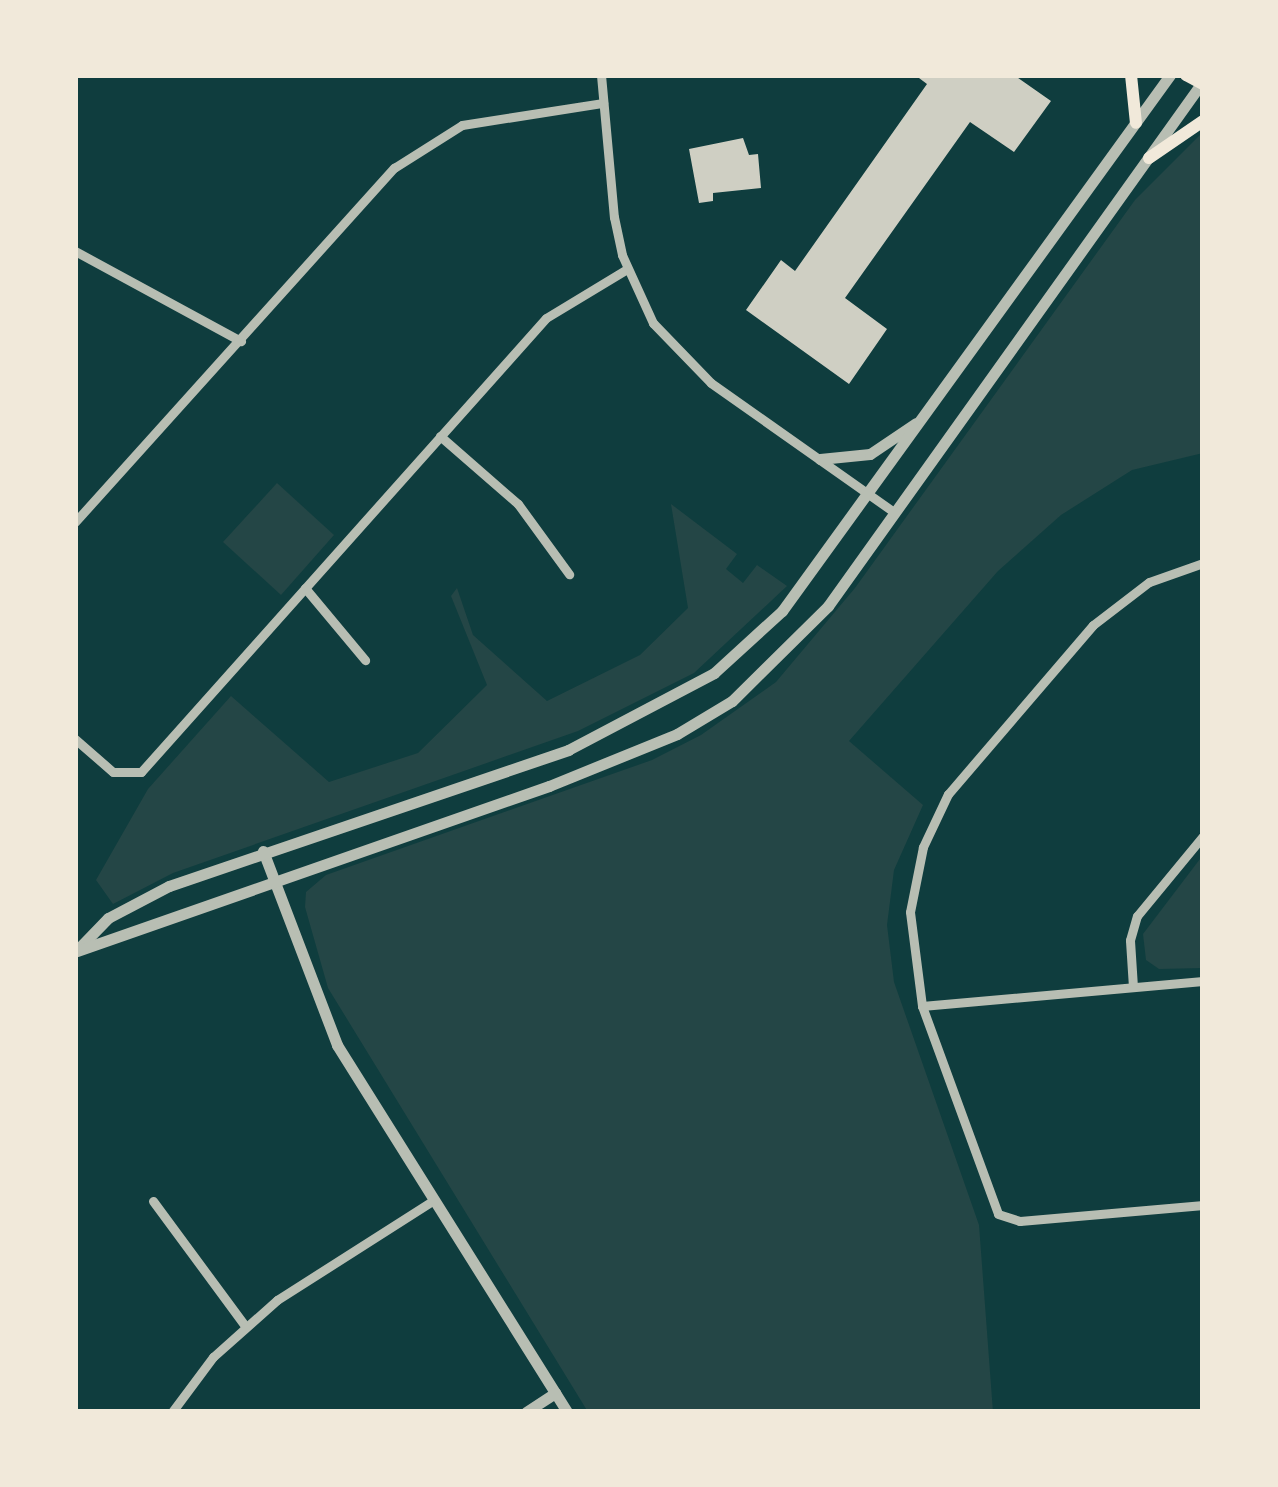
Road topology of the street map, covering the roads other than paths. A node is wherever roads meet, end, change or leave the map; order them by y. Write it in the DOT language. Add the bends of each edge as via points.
graph roads {
  1 [pos="601,75"];
  2 [pos="1130,75"];
  3 [pos="1170,75"];
  4 [pos="1186,75"];
  5 [pos="1202,83"];
  6 [pos="604,103"];
  7 [pos="1203,121"];
  8 [pos="1136,123"];
  9 [pos="1148,158"];
  10 [pos="75,250"];
  11 [pos="627,269"];
  12 [pos="241,342"];
  13 [pos="924,417"];
  14 [pos="440,436"];
  15 [pos="820,459"];
  16 [pos="868,495"];
  17 [pos="894,512"];
  18 [pos="75,522"];
  19 [pos="1203,564"];
  20 [pos="569,574"];
  21 [pos="306,588"];
  22 [pos="365,660"];
  23 [pos="75,739"];
  24 [pos="1203,836"];
  25 [pos="263,852"];
  26 [pos="274,881"];
  27 [pos="76,952"];
  28 [pos="1203,981"];
  29 [pos="1133,987"];
  30 [pos="922,1006"];
  31 [pos="434,1200"];
  32 [pos="153,1201"];
  33 [pos="1203,1205"];
  34 [pos="245,1326"];
  35 [pos="555,1393"];
  36 [pos="172,1412"];
  37 [pos="526,1412"];
  38 [pos="566,1412"];
  1 -- 6 [label="street"];
  2 -- 8 [label="main road"];
  3 -- 8 [label="street"];
  4 -- 5 [label="main road"];
  5 -- 9 [label="street"];
  6 -- 11 [label="street" via="614,217"];
  6 -- 12 [label="street" via="493,116 444,134 362,200"];
  7 -- 9 [label="main road"];
  8 -- 13 [label="street"];
  9 -- 17 [label="street"];
  10 -- 12 [label="street"];
  11 -- 14 [label="street" via="546,318"];
  11 -- 15 [label="street" via="653,323 678,353"];
  12 -- 18 [label="street"];
  13 -- 15 [label="street" via="870,454"];
  13 -- 16 [label="street"];
  14 -- 20 [label="street" via="518,504"];
  14 -- 21 [label="street"];
  15 -- 16 [label="street"];
  16 -- 17 [label="street"];
  16 -- 25 [label="street" via="782,611 714,672 662,704 568,750"];
  17 -- 26 [label="street" via="828,606 770,668 678,734"];
  19 -- 30 [label="street" via="1149,582 1093,625 948,794 912,882 910,944"];
  21 -- 22 [label="street"];
  21 -- 23 [label="street" via="141,772 113,772"];
  24 -- 29 [label="street" via="1137,916 1130,940"];
  25 -- 26 [label="street"];
  25 -- 27 [label="street" via="147,897 108,918"];
  26 -- 27 [label="street"];
  26 -- 31 [label="street" via="326,1025"];
  28 -- 29 [label="street"];
  29 -- 30 [label="street"];
  30 -- 33 [label="street" via="998,1214 1020,1221"];
  31 -- 34 [label="street" via="332,1261"];
  31 -- 35 [label="street"];
  32 -- 34 [label="street"];
  34 -- 36 [label="street"];
  35 -- 37 [label="street"];
  35 -- 38 [label="street"];
}
